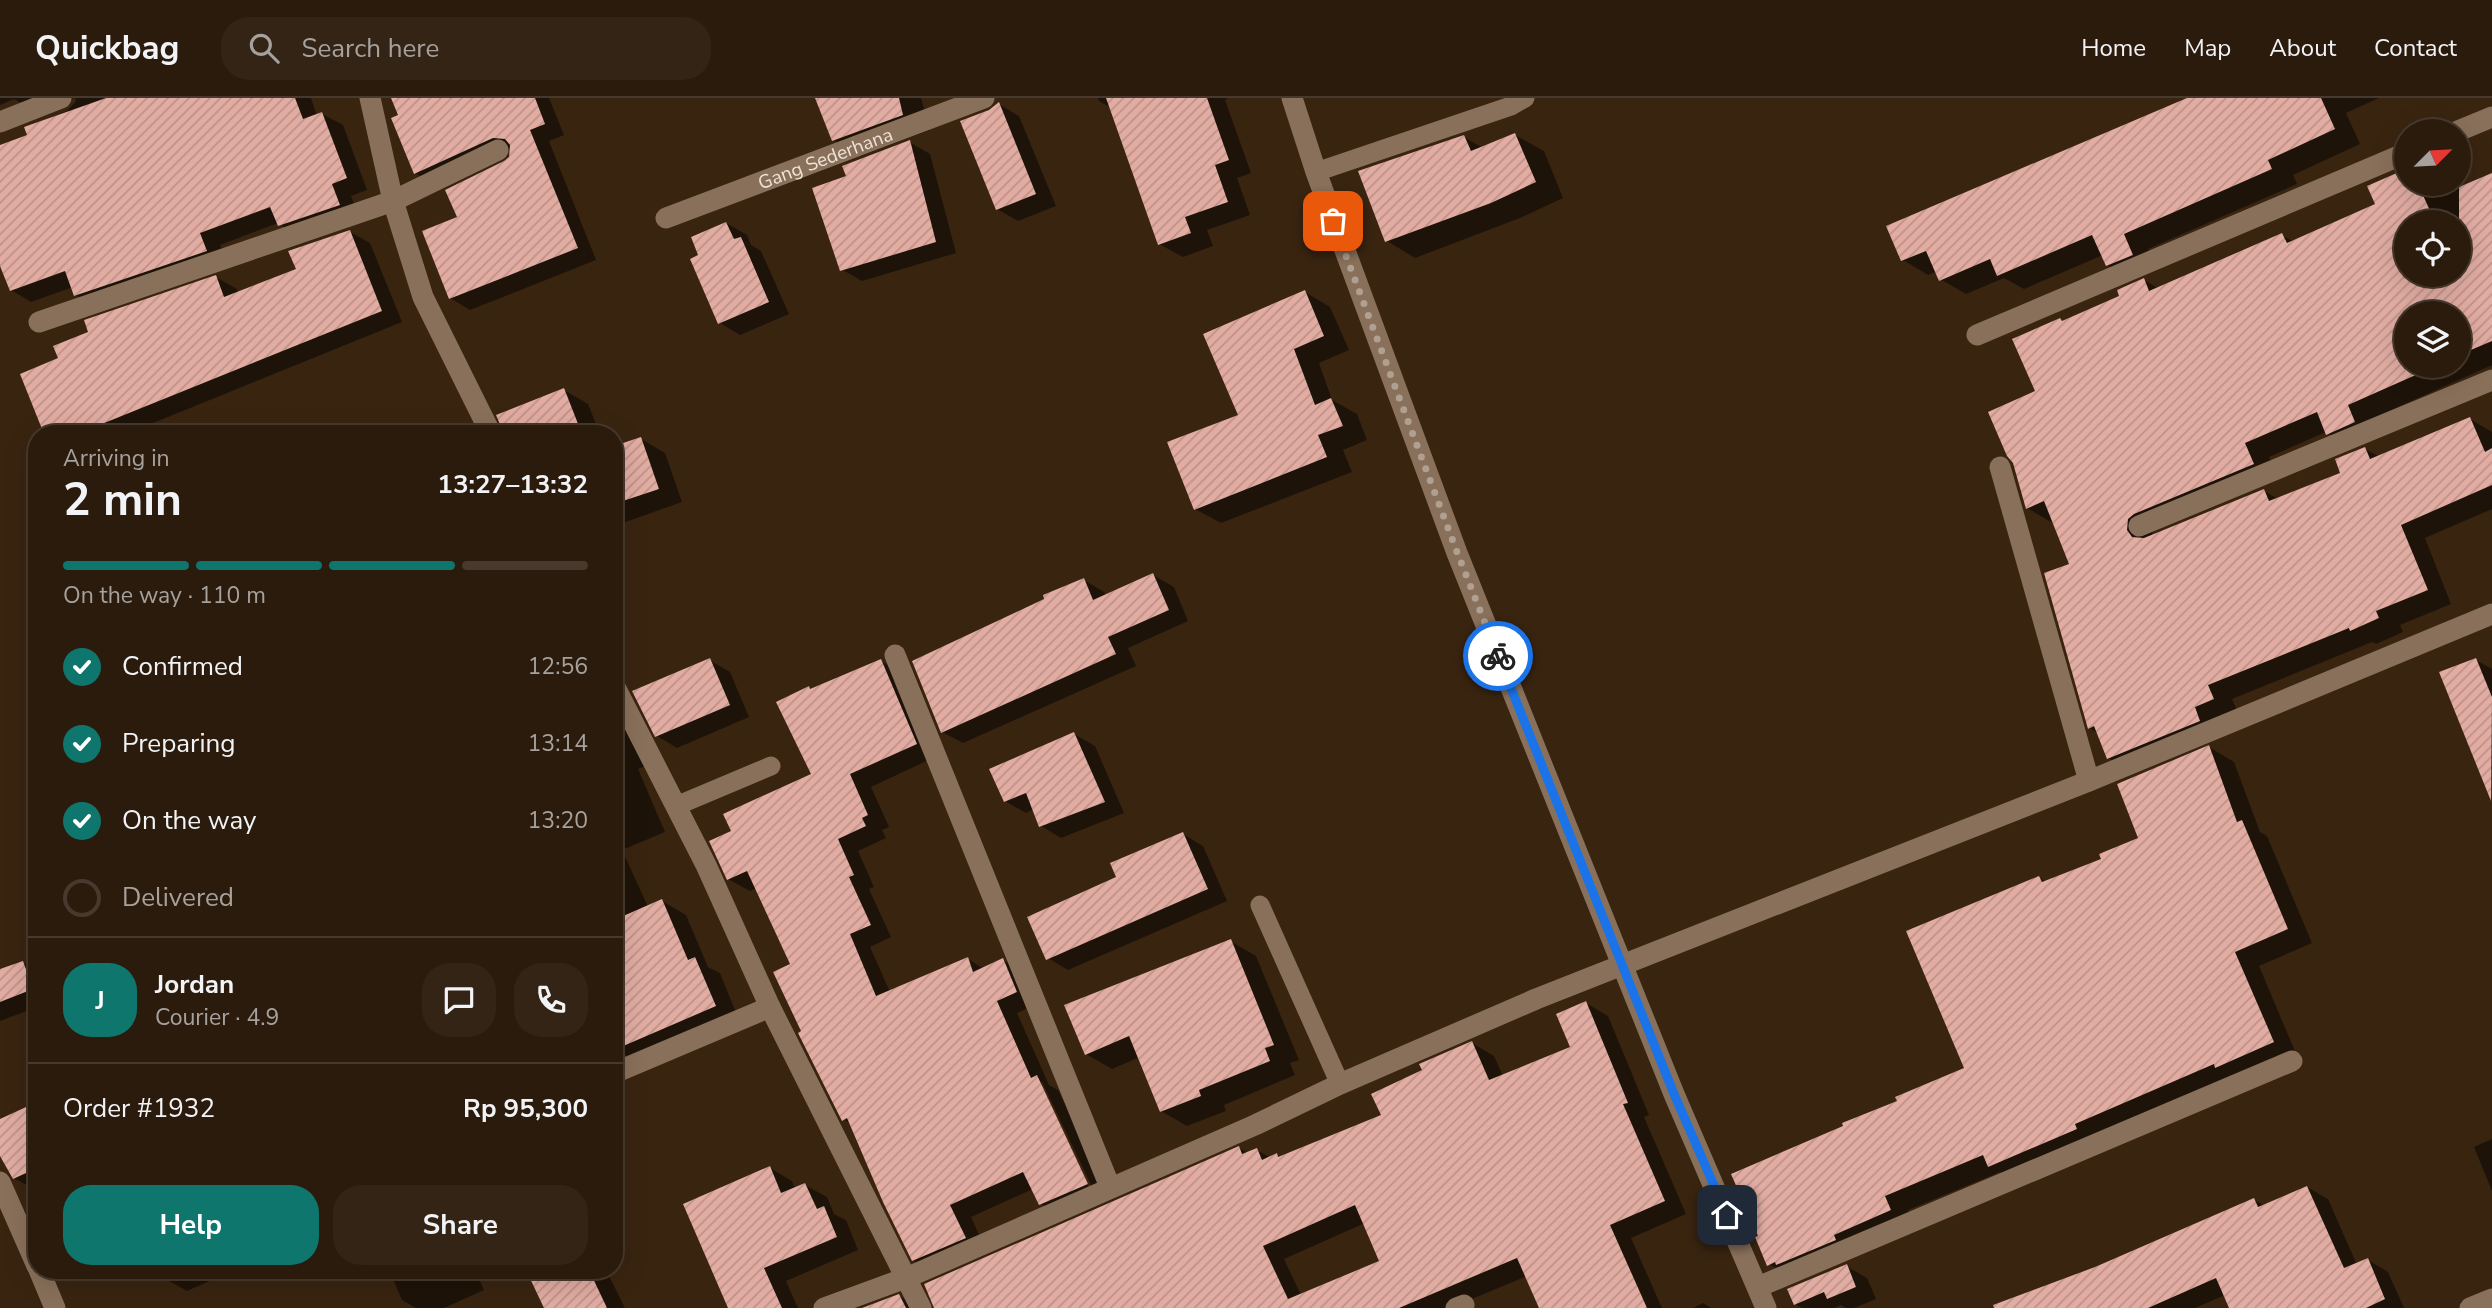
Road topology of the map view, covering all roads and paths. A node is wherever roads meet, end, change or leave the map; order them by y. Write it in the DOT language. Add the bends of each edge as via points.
graph roads {
  1 [pos="61,98"];
  2 [pos="370,98"];
  3 [pos="1292,98"];
  4 [pos="1525,98"];
  5 [pos="973,100"];
  6 [pos="2492,117"];
  7 [pos="0,122"];
  8 [pos="2471,126"];
  9 [pos="498,150"];
  10 [pos="2394,158"];
  11 [pos="1316,172"];
  12 [pos="393,201"];
  13 [pos="666,218"];
  14 [pos="39,322"];
  15 [pos="1977,335"];
  16 [pos="2492,380"];
  17 [pos="486,425"];
  18 [pos="2000,467"];
  19 [pos="2139,526"];
  20 [pos="2492,614"];
  21 [pos="895,655"];
  22 [pos="623,703"];
  23 [pos="772,766"];
  24 [pos="2089,781"];
  25 [pos="676,806"];
  26 [pos="1260,905"];
  27 [pos="1623,967"];
  28 [pos="770,1007"];
  29 [pos="2292,1061"];
  30 [pos="623,1069"];
  31 [pos="1340,1084"];
  32 [pos="0,1182"];
  33 [pos="1110,1187"];
  34 [pos="28,1245"];
  35 [pos="906,1278"];
  36 [pos="43,1279"];
  37 [pos="1758,1287"];
  38 [pos="2492,1299"];
  39 [pos="55,1308"];
  40 [pos="824,1308"];
  41 [pos="921,1308"];
  42 [pos="1766,1308"];
  43 [pos="2470,1308"];
  1 -- 7 [label="street"];
  2 -- 12 [label="street"];
  3 -- 11 [label="street"];
  4 -- 11 [label="lane"];
  5 -- 13 [label="street, Gang Sederhana"];
  6 -- 8 [label="street"];
  9 -- 12 [label="street"];
  10 -- 15 [label="street"];
  11 -- 27 [label="street" via="1457,552"];
  12 -- 14 [label="street"];
  12 -- 17 [label="street" via="423,298"];
  16 -- 19 [label="street"];
  18 -- 24 [label="street"];
  20 -- 24 [label="street"];
  21 -- 33 [label="street"];
  22 -- 25 [label="street"];
  23 -- 25 [label="lane"];
  24 -- 27 [label="street"];
  25 -- 28 [label="street"];
  26 -- 31 [label="lane"];
  27 -- 31 [label="street" via="1536,999"];
  27 -- 37 [label="street"];
  28 -- 30 [label="street"];
  28 -- 35 [label="street"];
  29 -- 37 [label="street"];
  31 -- 33 [label="street"];
  32 -- 34 [label="street"];
  33 -- 35 [label="street"];
  35 -- 40 [label="street"];
  35 -- 41 [label="street"];
  36 -- 39 [label="street"];
  37 -- 42 [label="street"];
  38 -- 43 [label="street"];
}
